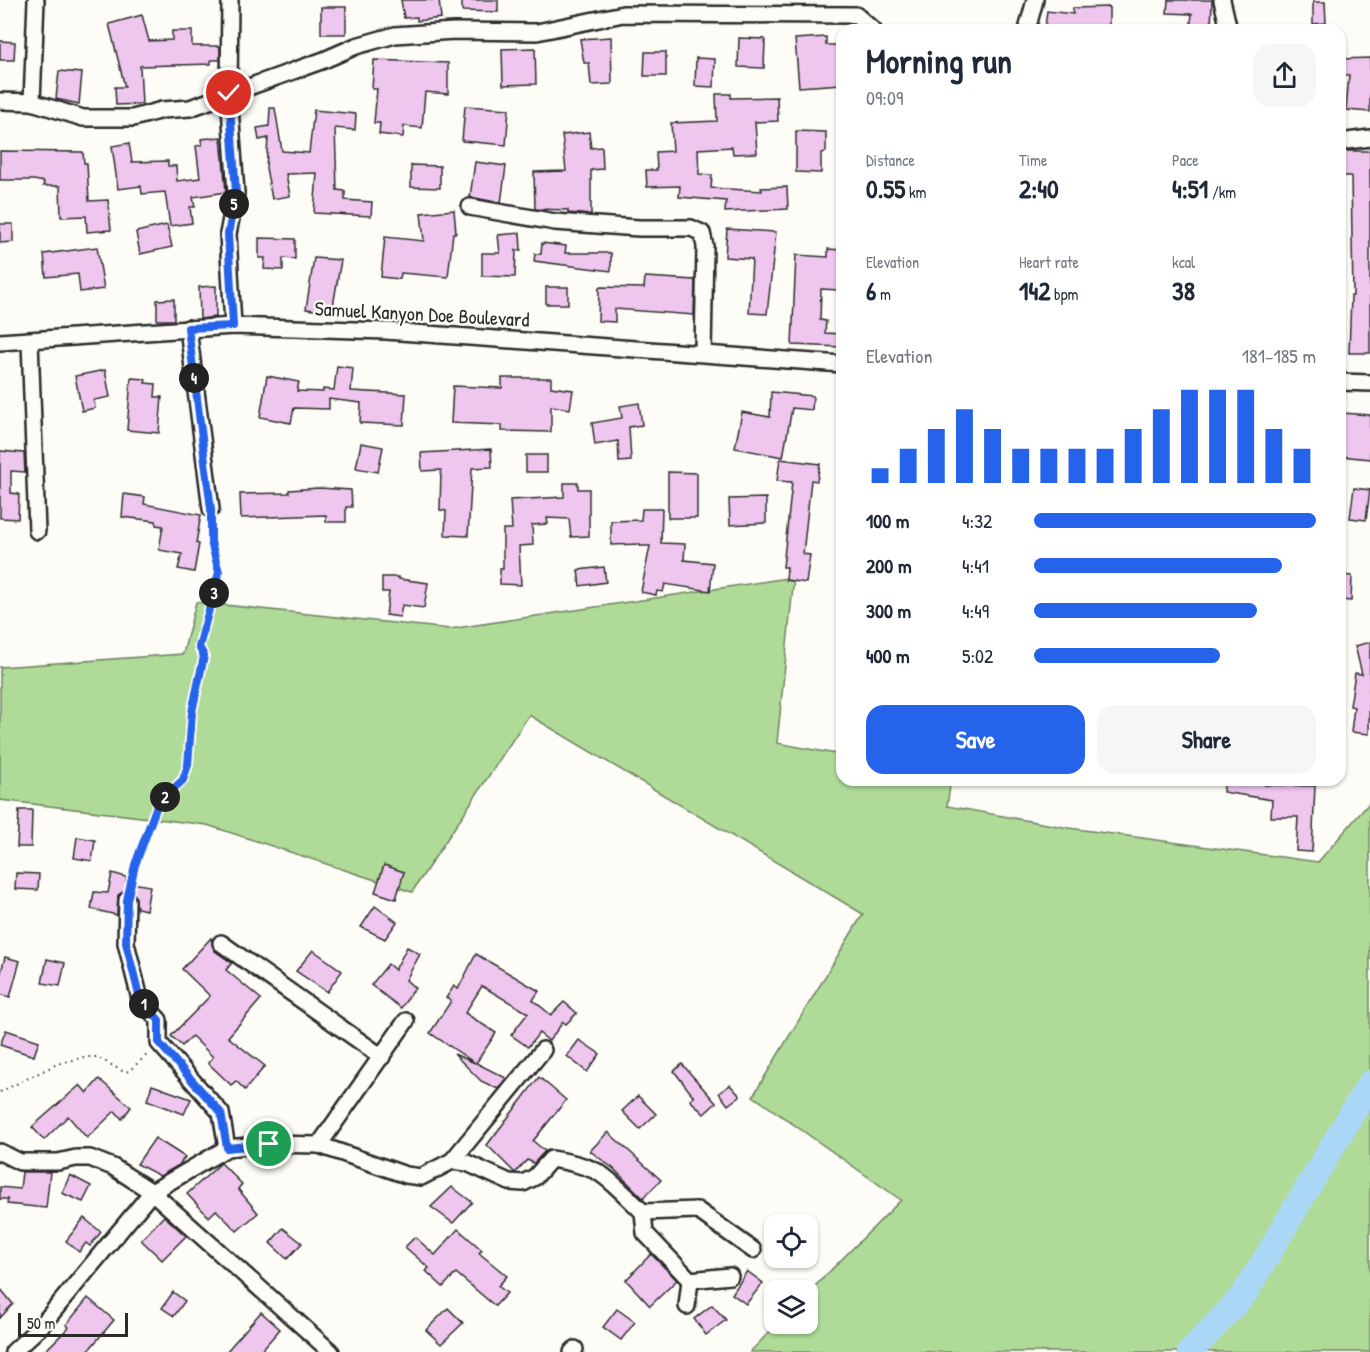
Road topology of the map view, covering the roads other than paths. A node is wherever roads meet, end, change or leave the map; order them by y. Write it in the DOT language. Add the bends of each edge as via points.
graph roads {
  1 [pos="36,0"];
  2 [pos="230,0"];
  3 [pos="1035,0"];
  4 [pos="1222,0"];
  5 [pos="623,7"];
  6 [pos="866,24"];
  7 [pos="1029,24"];
  8 [pos="1228,24"];
  9 [pos="229,93"];
  10 [pos="0,101"];
  11 [pos="32,102"];
  12 [pos="1370,138"];
  13 [pos="1346,141"];
  14 [pos="470,207"];
  15 [pos="233,326"];
  16 [pos="188,328"];
  17 [pos="30,341"];
  18 [pos="0,342"];
  19 [pos="703,352"];
  20 [pos="836,363"];
  21 [pos="1346,382"];
  22 [pos="1370,383"];
  23 [pos="211,509"];
  24 [pos="37,531"];
  25 [pos="127,900"];
  26 [pos="221,943"];
  27 [pos="406,1021"];
  28 [pos="543,1050"];
  29 [pos="382,1057"];
  30 [pos="319,1145"];
  31 [pos="227,1148"];
  32 [pos="0,1152"];
  33 [pos="452,1161"];
  34 [pos="152,1192"];
  35 [pos="642,1212"];
  36 [pos="753,1250"];
  37 [pos="730,1276"];
  38 [pos="690,1280"];
  39 [pos="687,1306"];
  40 [pos="13,1352"];
  41 [pos="331,1352"];
  1 -- 11 [label="street"];
  2 -- 9 [label="street"];
  3 -- 7 [label="street"];
  4 -- 8 [label="street"];
  5 -- 6 [label="street" via="856,15"];
  5 -- 9 [label="street" via="537,32 395,35"];
  9 -- 11 [label="street" via="190,108 133,118 83,118"];
  9 -- 15 [label="street" via="236,193 228,234"];
  10 -- 11 [label="street"];
  12 -- 13 [label="street"];
  14 -- 19 [label="street" via="555,222 691,228 702,233"];
  15 -- 16 [label="street, Samuel Kanyon Doe Boulevard"];
  15 -- 19 [label="street, Samuel Kanyon Doe Boulevard" via="386,331"];
  16 -- 17 [label="street, Samuel Kanyon Doe Boulevard"];
  16 -- 23 [label="street"];
  17 -- 18 [label="street, Samuel Kanyon Doe Boulevard"];
  17 -- 24 [label="street"];
  19 -- 20 [label="street, Samuel Kanyon Doe Boulevard"];
  21 -- 22 [label="street"];
  25 -- 31 [label="street" via="126,943 140,999 159,1020 159,1043 221,1113"];
  26 -- 29 [label="street"];
  27 -- 29 [label="street"];
  28 -- 33 [label="street"];
  29 -- 30 [label="street"];
  30 -- 31 [label="street"];
  30 -- 33 [label="street" via="421,1177"];
  31 -- 34 [label="street"];
  32 -- 34 [label="street" via="20,1162 90,1158 113,1167"];
  33 -- 35 [label="street" via="467,1163 508,1182 523,1183 535,1177 551,1159 561,1161 598,1172"];
  34 -- 40 [label="street" via="41,1326"];
  34 -- 41 [label="street"];
  35 -- 36 [label="street" via="697,1210"];
  35 -- 38 [label="street" via="645,1233"];
  37 -- 38 [label="street"];
  38 -- 39 [label="street"];
}
